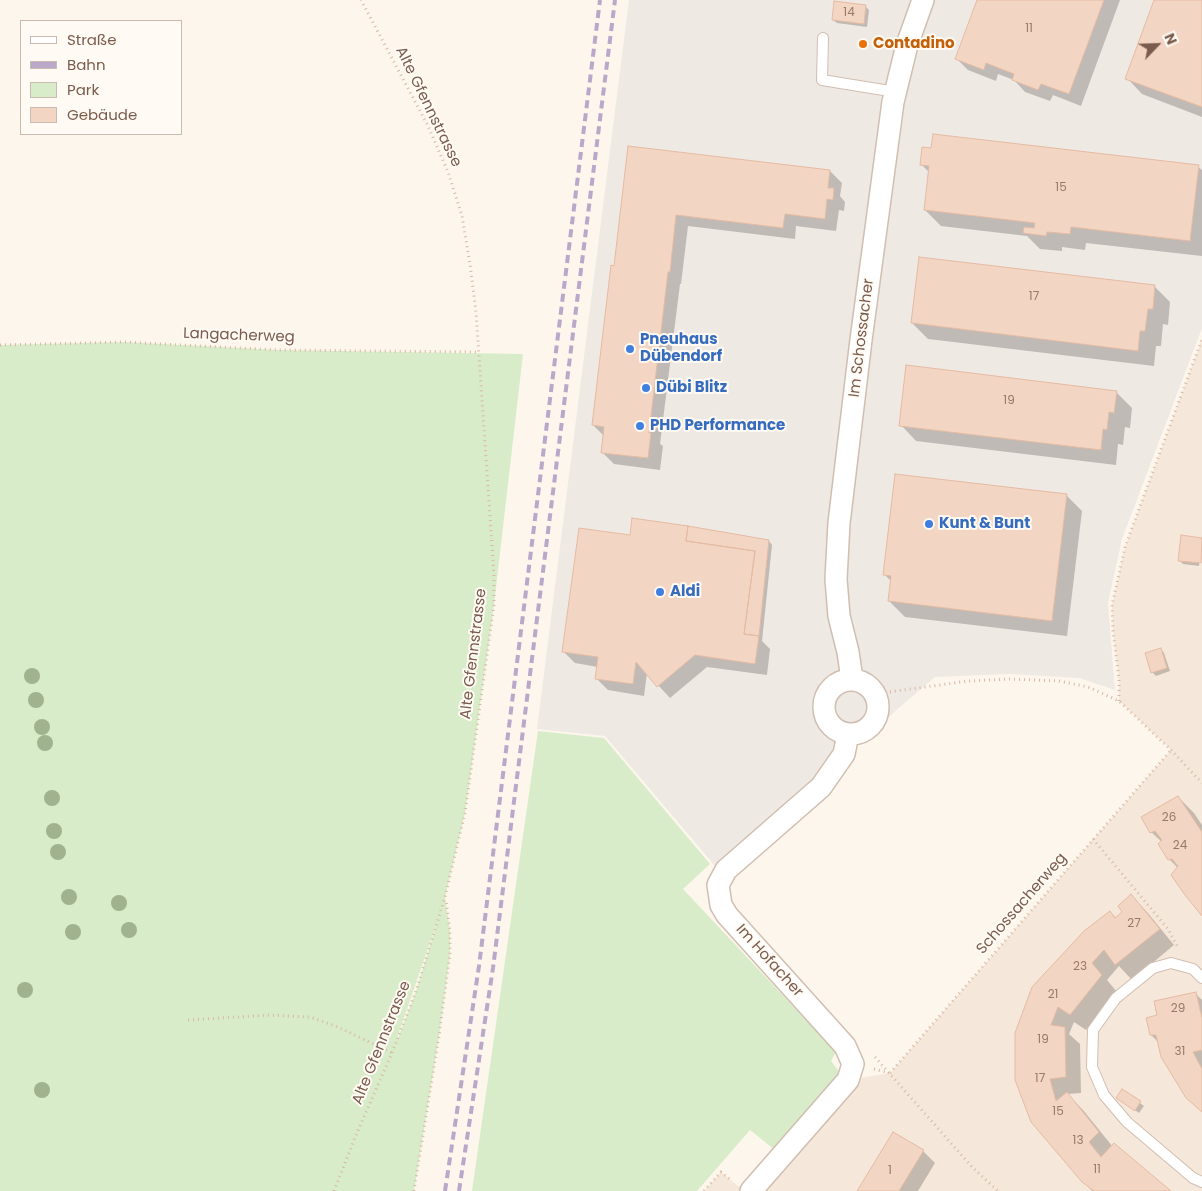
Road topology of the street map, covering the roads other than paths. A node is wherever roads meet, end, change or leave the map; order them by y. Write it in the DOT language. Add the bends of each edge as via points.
graph roads {
  1 [pos="923,0"];
  2 [pos="823,38"];
  3 [pos="896,92"];
  4 [pos="852,679"];
  5 [pos="848,734"];
  6 [pos="1202,978"];
  7 [pos="1202,1182"];
  8 [pos="743,1188"];
  1 -- 3 [label="street, Im Schossacher" via="907,45"];
  2 -- 3 [label="lane" via="822,80"];
  3 -- 4 [label="street, Im Schossacher" via="886,148 839,524 836,579 839,616"];
  4 -- 5 [label="street" via="836,683 826,695 824,712 832,726"];
  4 -- 5 [label="street" via="866,683 876,694 878,706 869,727 860,733"];
  5 -- 8 [label="street, Im Hofacher" via="844,754 821,788 726,870 718,885 721,905 727,915 845,1046 854,1064 848,1080"];
  6 -- 7 [label="lane" via="1193,969 1171,963 1153,968 1116,998 1093,1030 1092,1066 1104,1095 1127,1122"];
}
